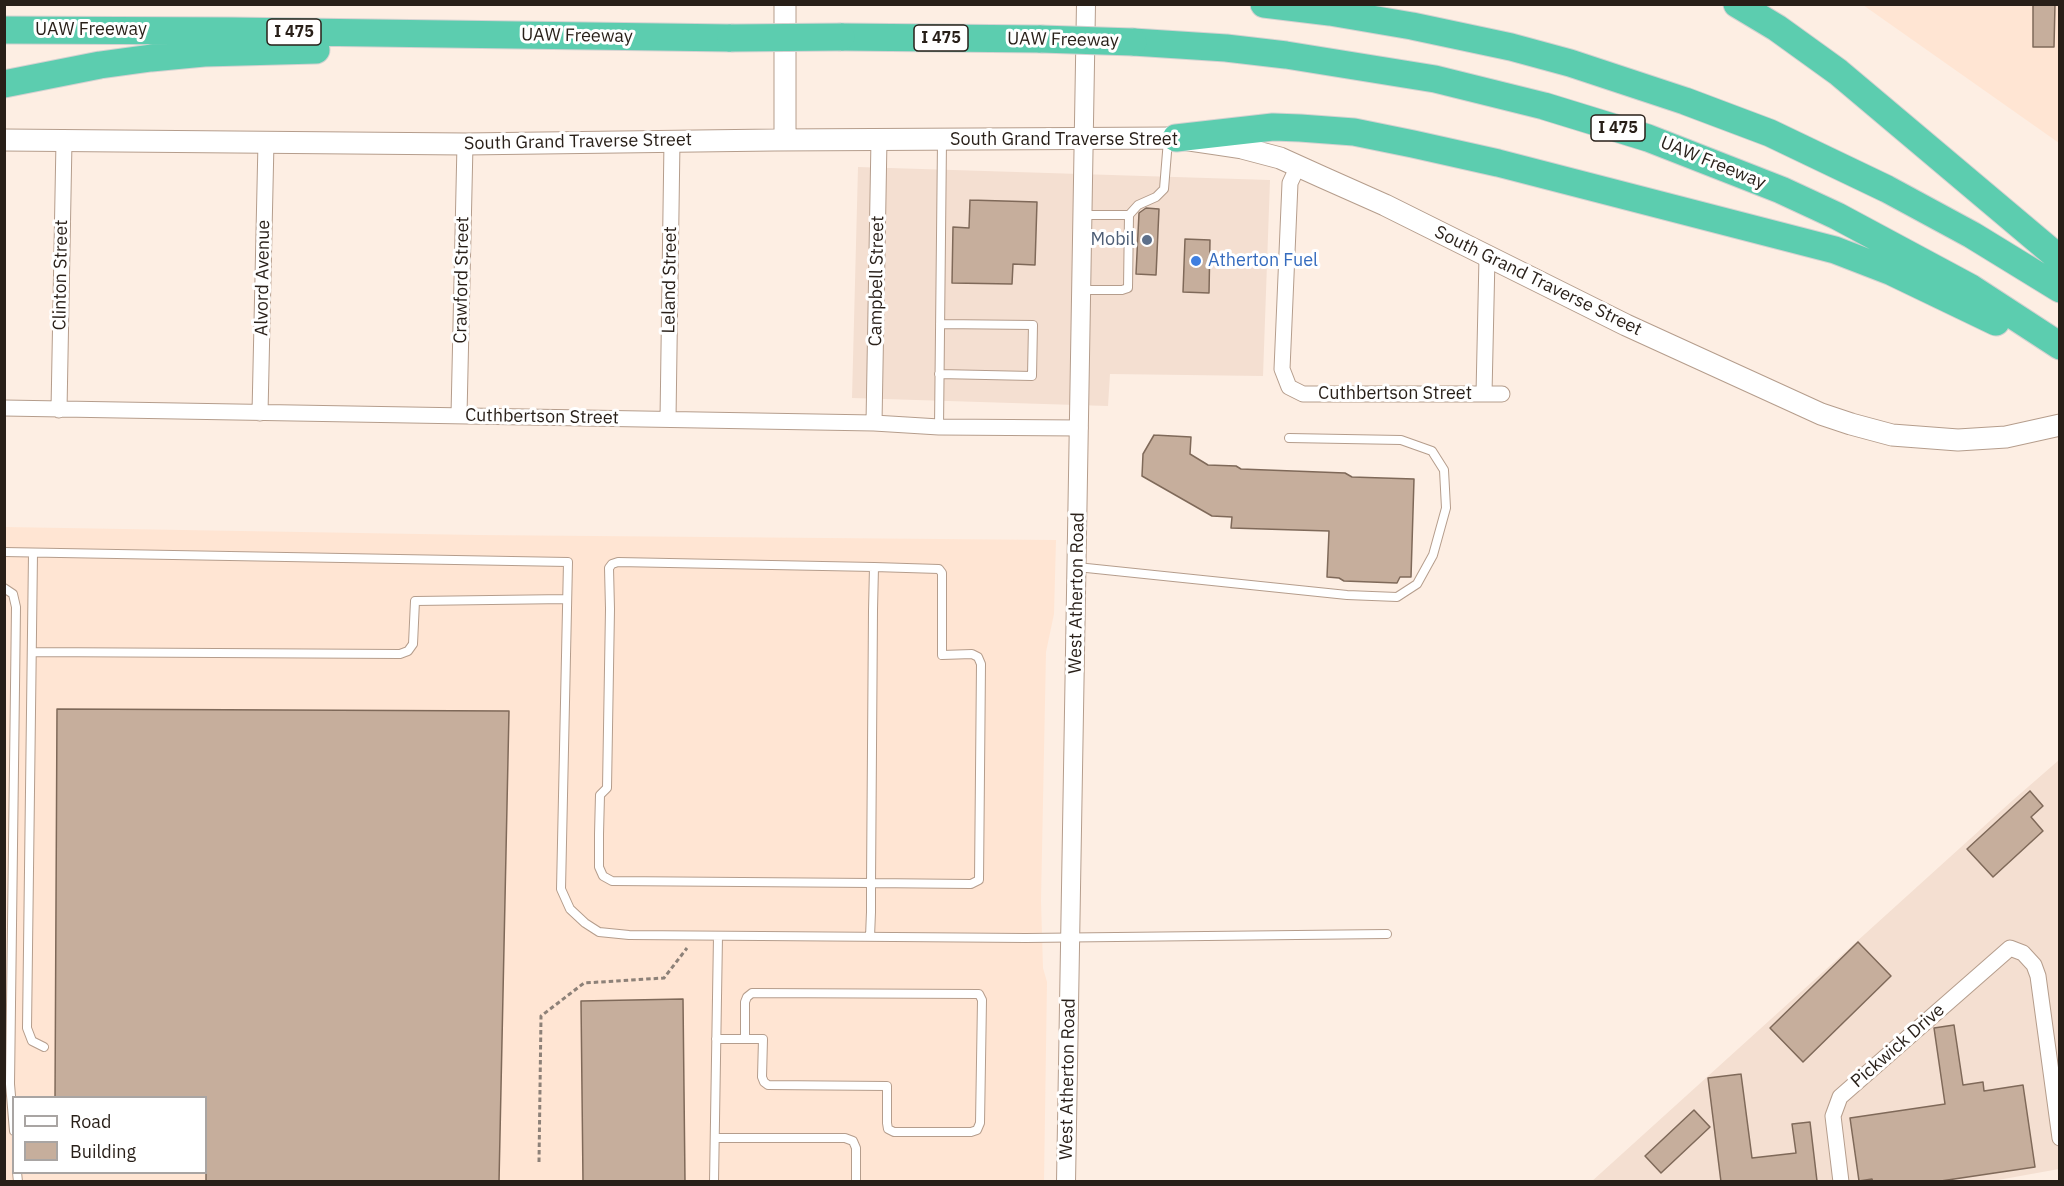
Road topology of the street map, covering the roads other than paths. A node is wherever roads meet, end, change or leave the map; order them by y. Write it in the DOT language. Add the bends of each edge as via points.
graph roads {
  1 [pos="785,4"];
  2 [pos="1086,4"];
  3 [pos="1264,4"];
  4 [pos="1737,4"];
  5 [pos="4,30"];
  6 [pos="583,36"];
  7 [pos="4,84"];
  8 [pos="1172,138"];
  9 [pos="879,139"];
  10 [pos="942,139"];
  11 [pos="4,140"];
  12 [pos="785,140"];
  13 [pos="1084,140"];
  14 [pos="64,141"];
  15 [pos="672,141"];
  16 [pos="266,142"];
  17 [pos="465,144"];
  18 [pos="1298,166"];
  19 [pos="1082,215"];
  20 [pos="1129,215"];
  21 [pos="1487,257"];
  22 [pos="2060,259"];
  23 [pos="1081,290"];
  24 [pos="2060,290"];
  25 [pos="940,324"];
  26 [pos="2060,346"];
  27 [pos="2060,353"];
  28 [pos="939,374"];
  29 [pos="1484,394"];
  30 [pos="1502,394"];
  31 [pos="4,408"];
  32 [pos="59,410"];
  33 [pos="260,413"];
  34 [pos="459,416"];
  35 [pos="668,419"];
  36 [pos="874,423"];
  37 [pos="2060,425"];
  38 [pos="939,427"];
  39 [pos="1080,428"];
  40 [pos="1289,438"];
  41 [pos="4,552"];
  42 [pos="33,552"];
  43 [pos="874,567"];
  44 [pos="1077,567"];
  45 [pos="4,588"];
  46 [pos="567,599"];
  47 [pos="32,652"];
  48 [pos="871,883"];
  49 [pos="1387,934"];
  50 [pos="718,936"];
  51 [pos="870,937"];
  52 [pos="1071,938"];
  53 [pos="716,1038"];
  54 [pos="745,1039"];
  55 [pos="44,1047"];
  56 [pos="8,1103"];
  57 [pos="12,1122"];
  58 [pos="715,1138"];
  59 [pos="2060,1138"];
  60 [pos="714,1182"];
  61 [pos="856,1182"];
  62 [pos="1066,1182"];
  63 [pos="1841,1182"];
  1 -- 12 [label="main road"];
  2 -- 13 [label="street, West Atherton Road"];
  3 -- 24 [label="highway, I 475" via="1389,22 1511,47 1685,101 1779,137 1887,189 1980,239"];
  4 -- 22 [label="highway" via="1838,72"];
  5 -- 6 [label="highway, UAW Freeway / I 475"];
  6 -- 7 [label="highway" via="389,48 186,54 117,62"];
  6 -- 26 [label="highway, UAW Freeway / I 475, bridge" via="1133,42 1259,51 1424,76 1544,106 1648,138 1781,190 1971,288"];
  8 -- 13 [label="main road, South Grand Traverse Street"];
  8 -- 18 [label="main road, South Grand Traverse Street" via="1242,148"];
  8 -- 20 [label="lane" via="1164,189 1137,205"];
  8 -- 27 [label="highway" via="1273,127 1328,129 1486,160 1835,250 1934,291"];
  9 -- 10 [label="main road, South Grand Traverse Street"];
  9 -- 12 [label="main road, South Grand Traverse Street"];
  9 -- 36 [label="street, Campbell Street"];
  10 -- 13 [label="main road, South Grand Traverse Street"];
  10 -- 25 [label="lane"];
  11 -- 14 [label="main road, South Grand Traverse Street"];
  12 -- 15 [label="main road, South Grand Traverse Street"];
  13 -- 19 [label="street, West Atherton Road"];
  14 -- 16 [label="main road, South Grand Traverse Street"];
  14 -- 32 [label="street, Clinton Street"];
  15 -- 17 [label="main road, South Grand Traverse Street"];
  15 -- 35 [label="street, Leland Street"];
  16 -- 17 [label="main road, South Grand Traverse Street"];
  16 -- 33 [label="street, Alvord Avenue"];
  17 -- 34 [label="street, Crawford Street"];
  18 -- 21 [label="main road, South Grand Traverse Street"];
  18 -- 29 [label="street, Cuthbertson Street" via="1290,183 1282,369 1289,387 1303,394"];
  19 -- 20 [label="lane"];
  19 -- 23 [label="street, West Atherton Road"];
  20 -- 23 [label="lane" via="1128,288"];
  21 -- 29 [label="street"];
  21 -- 37 [label="main road, South Grand Traverse Street" via="1821,414 1871,430 1920,438 1982,440"];
  23 -- 39 [label="street, West Atherton Road"];
  25 -- 28 [label="lane"];
  25 -- 28 [label="lane" via="1033,325 1032,376"];
  28 -- 38 [label="lane"];
  29 -- 30 [label="street, Cuthbertson Street"];
  31 -- 32 [label="street, Cuthbertson Street"];
  32 -- 33 [label="street, Cuthbertson Street"];
  33 -- 34 [label="street, Cuthbertson Street"];
  34 -- 35 [label="street, Cuthbertson Street"];
  35 -- 36 [label="street, Cuthbertson Street"];
  36 -- 38 [label="street, Cuthbertson Street"];
  38 -- 39 [label="street, Cuthbertson Street"];
  39 -- 44 [label="street, West Atherton Road"];
  40 -- 44 [label="lane" via="1401,440 1432,451 1444,470 1446,508 1433,555 1417,584 1397,597 1347,595"];
  41 -- 42 [label="lane"];
  42 -- 46 [label="lane" via="568,562"];
  42 -- 47 [label="lane"];
  43 -- 48 [label="lane"];
  43 -- 48 [label="lane" via="939,569 942,655 978,657 981,703 979,880 971,884"];
  43 -- 48 [label="lane" via="612,564 607,788 600,795 599,834 599,867 603,876 612,881"];
  44 -- 52 [label="street, West Atherton Road"];
  45 -- 56 [label="lane" via="13,594 15,607"];
  46 -- 47 [label="lane" via="415,601 413,644 400,654"];
  46 -- 50 [label="lane" via="561,890 570,909 599,932"];
  47 -- 55 [label="lane" via="27,1028 32,1041"];
  48 -- 51 [label="lane"];
  49 -- 52 [label="lane"];
  50 -- 51 [label="lane"];
  50 -- 53 [label="lane"];
  51 -- 52 [label="lane"];
  52 -- 62 [label="street, West Atherton Road"];
  53 -- 54 [label="lane"];
  53 -- 58 [label="lane"];
  54 -- 54 [label="lane" via="763,1039 762,1077 768,1085 887,1086 887,1123 894,1132 971,1132 980,1123 979,994 752,993 745,1002"];
  56 -- 57 [label="lane"];
  58 -- 60 [label="lane"];
  58 -- 61 [label="lane" via="845,1138 853,1141 856,1148"];
  59 -- 63 [label="street, Pickwick Drive" via="2038,976 2034,965 2010,948 1840,1097 1833,1116"];
}
